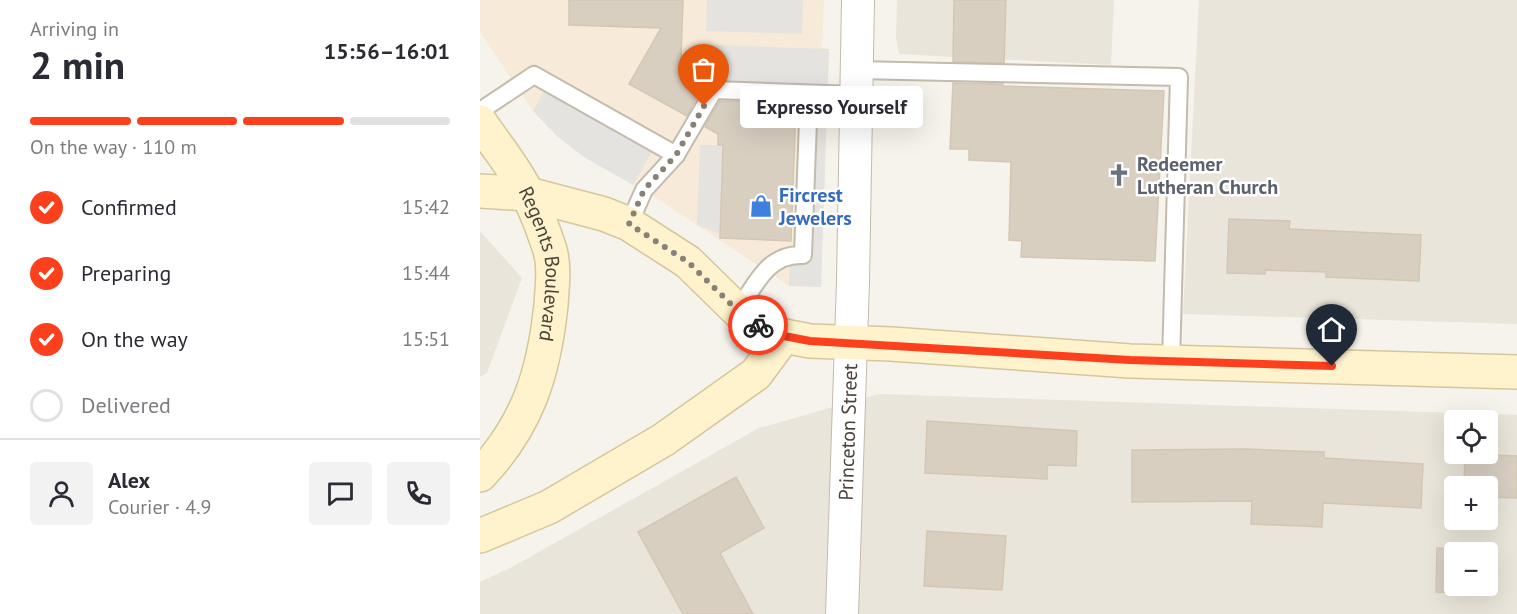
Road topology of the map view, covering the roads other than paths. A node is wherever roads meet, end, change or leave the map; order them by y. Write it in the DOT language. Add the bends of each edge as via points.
graph roads {
  1 [pos="858,0"];
  2 [pos="856,82"];
  3 [pos="809,94"];
  4 [pos="480,111"];
  5 [pos="480,122"];
  6 [pos="676,155"];
  7 [pos="480,191"];
  8 [pos="528,194"];
  9 [pos="629,224"];
  10 [pos="738,311"];
  11 [pos="784,336"];
  12 [pos="851,342"];
  13 [pos="1171,362"];
  14 [pos="1517,372"];
  15 [pos="480,475"];
  16 [pos="480,536"];
  17 [pos="842,614"];
  1 -- 2 [label="street, Princeton Street"];
  2 -- 3 [label="lane"];
  2 -- 12 [label="street, Princeton Street"];
  2 -- 13 [label="lane" via="1179,77"];
  3 -- 6 [label="lane" via="714,90"];
  3 -- 10 [label="lane" via="803,255 790,254 766,268"];
  4 -- 6 [label="lane" via="534,75"];
  5 -- 8 [label="street, Regents Boulevard"];
  6 -- 9 [label="lane" via="644,190"];
  7 -- 8 [label="street"];
  8 -- 9 [label="street"];
  8 -- 15 [label="street, Regents Boulevard" via="550,252 554,275 547,342 529,404 513,434"];
  9 -- 10 [label="street" via="688,262"];
  10 -- 11 [label="street"];
  11 -- 12 [label="street"];
  11 -- 16 [label="street" via="756,374 663,440 549,507"];
  12 -- 13 [label="street"];
  12 -- 17 [label="street, Princeton Street"];
  13 -- 14 [label="street"];
}
